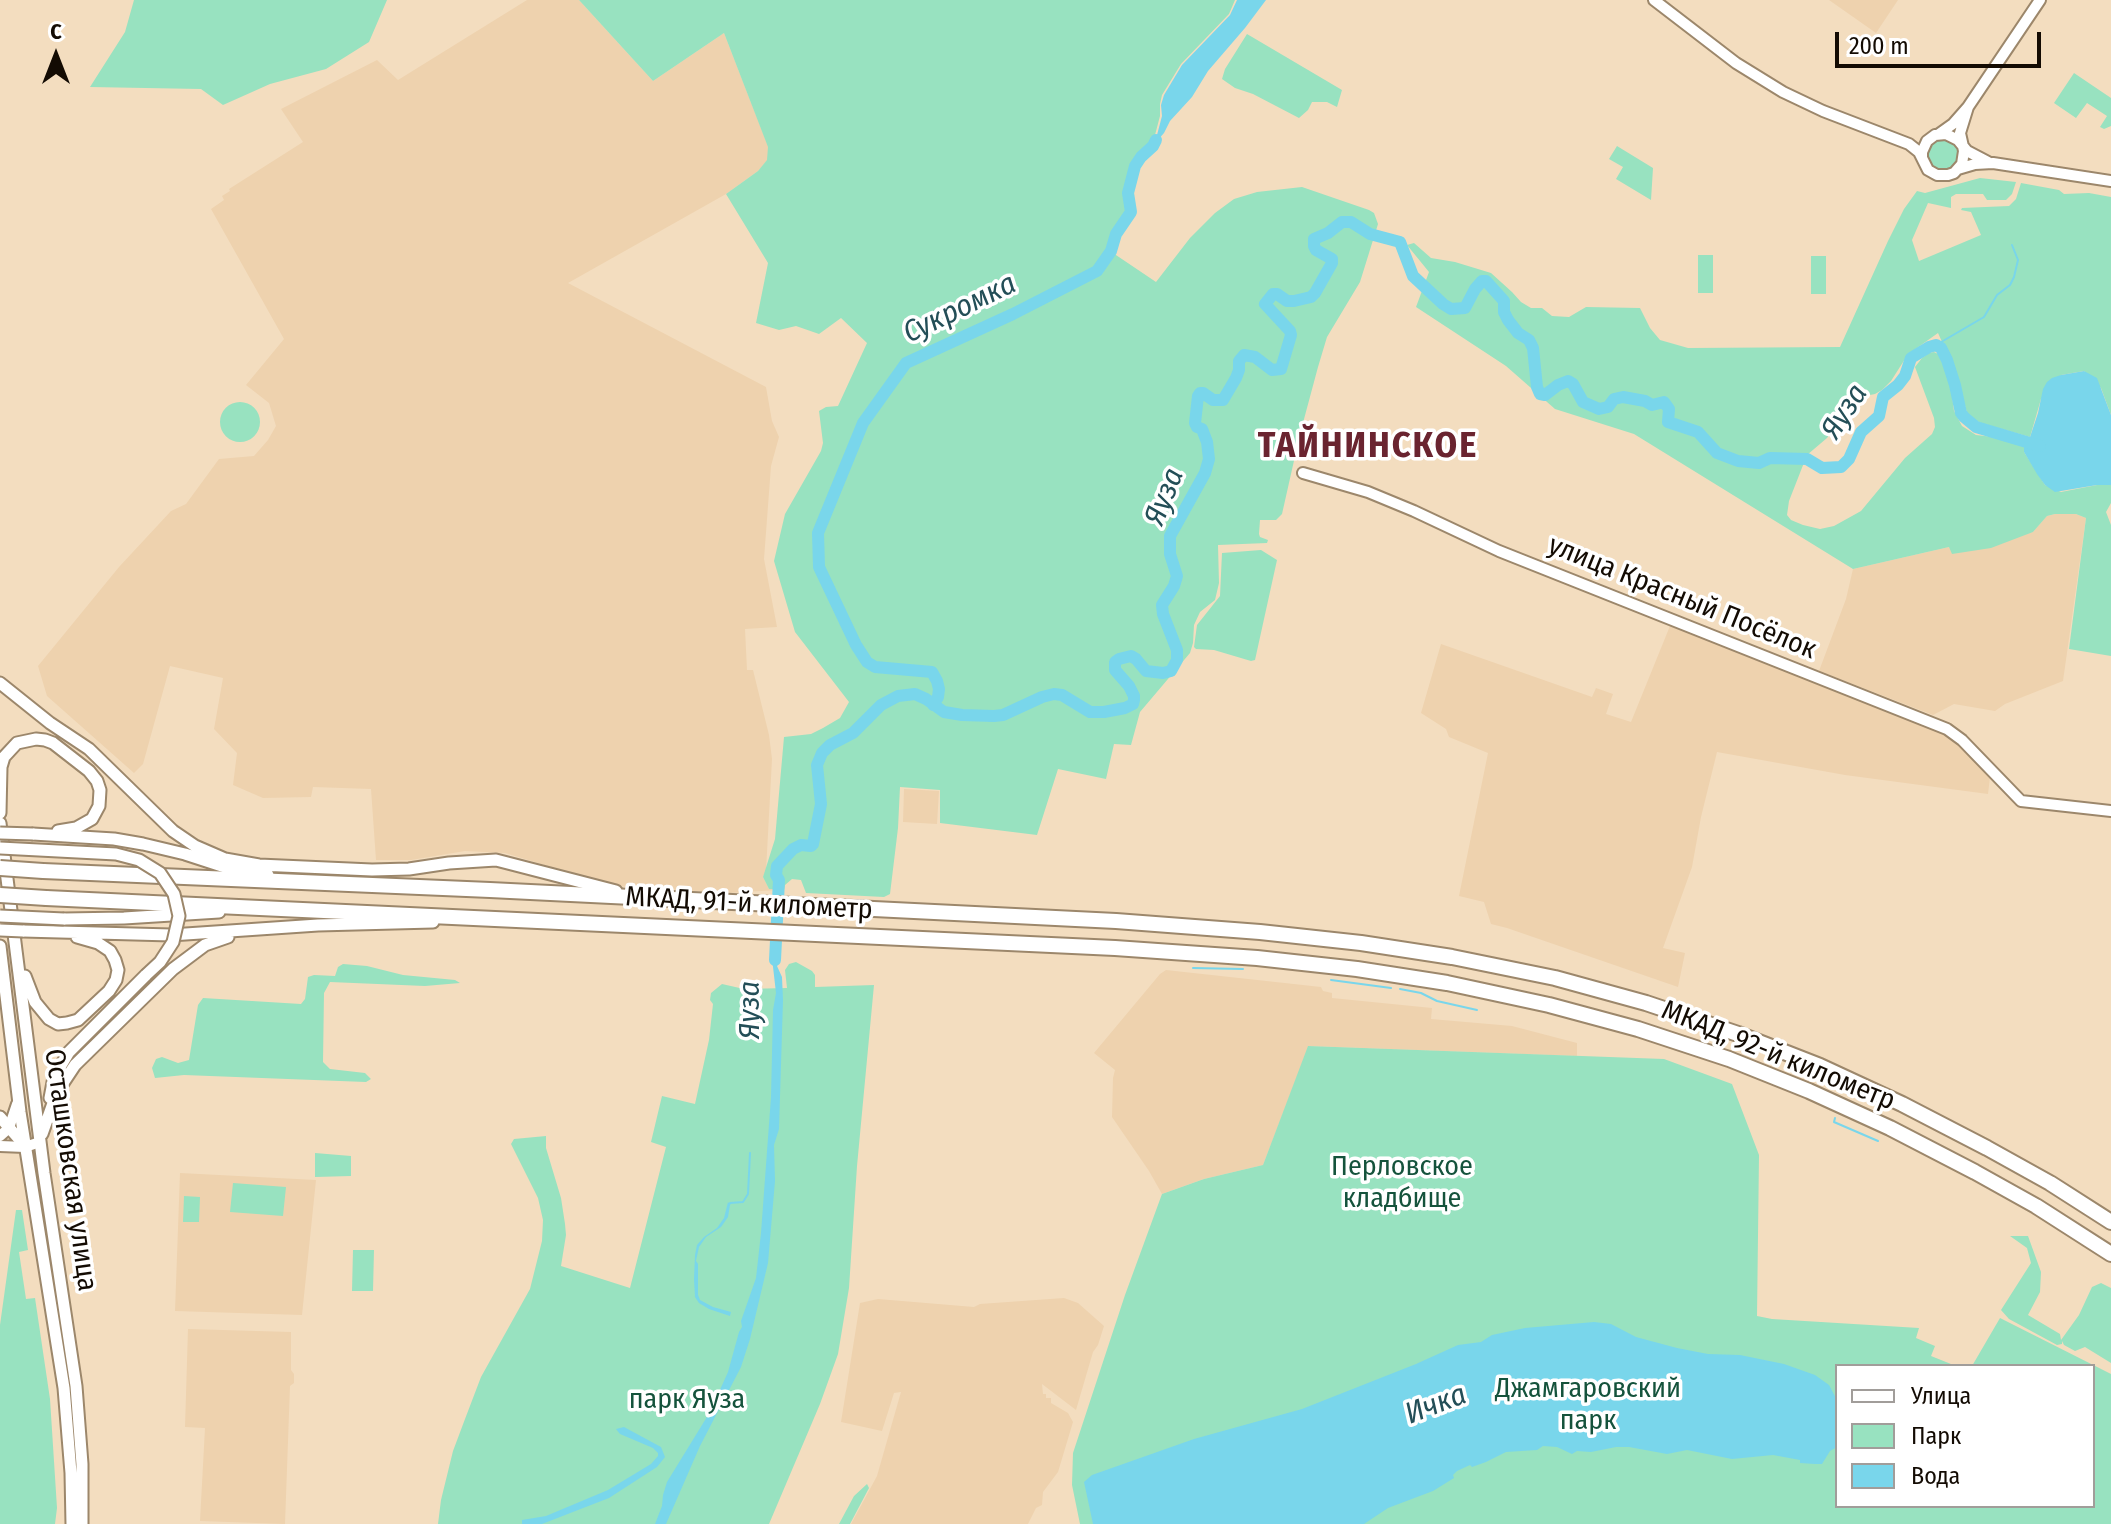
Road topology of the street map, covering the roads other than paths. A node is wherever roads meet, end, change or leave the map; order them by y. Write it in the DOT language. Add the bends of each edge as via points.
graph roads {
  1 [pos="1654,0"];
  2 [pos="2040,0"];
  3 [pos="1968,107"];
  4 [pos="1935,136"];
  5 [pos="1906,142"];
  6 [pos="1962,145"];
  7 [pos="1922,158"];
  8 [pos="1993,163"];
  9 [pos="1958,169"];
  10 [pos="2111,181"];
  11 [pos="1303,473"];
  12 [pos="0,683"];
  13 [pos="2111,811"];
  14 [pos="0,813"];
  15 [pos="0,823"];
  16 [pos="0,833"];
  17 [pos="47,834"];
  18 [pos="0,848"];
  19 [pos="185,854"];
  20 [pos="225,859"];
  21 [pos="0,868"];
  22 [pos="304,882"];
  23 [pos="0,895"];
  24 [pos="644,898"];
  25 [pos="278,908"];
  26 [pos="0,916"];
  27 [pos="513,919"];
  28 [pos="0,930"];
  29 [pos="264,930"];
  30 [pos="64,934"];
  31 [pos="0,946"];
  32 [pos="17,949"];
  33 [pos="1452,957"];
  34 [pos="3,966"];
  35 [pos="1447,983"];
  36 [pos="0,1010"];
  37 [pos="18,1099"];
  38 [pos="0,1117"];
  39 [pos="46,1122"];
  40 [pos="4,1132"];
  41 [pos="40,1142"];
  42 [pos="0,1146"];
  43 [pos="25,1147"];
  44 [pos="2111,1222"];
  45 [pos="2111,1254"];
  46 [pos="72,1524"];
  47 [pos="82,1524"];
  1 -- 5 [label="street" via="1783,92"];
  2 -- 3 [label="street"];
  3 -- 4 [label="street"];
  3 -- 6 [label="street" via="1960,129"];
  4 -- 5 [label="street"];
  4 -- 6 [label="street" via="1952,136"];
  4 -- 7 [label="street" via="1924,146"];
  5 -- 7 [label="street"];
  6 -- 8 [label="street"];
  6 -- 9 [label="street"];
  7 -- 9 [label="street" via="1937,175"];
  8 -- 9 [label="street"];
  8 -- 10 [label="street"];
  11 -- 13 [label="street, улица Красный Посёлок" via="1379,497 1499,551 1947,729 2021,801"];
  12 -- 20 [label="main road" via="89,749 173,831"];
  14 -- 17 [label="main road" via="1,767 10,749 27,740 53,743 89,771 100,799 85,825"];
  15 -- 32 [label="main road, Осташковская улица"];
  16 -- 17 [label="main road, bridge"];
  17 -- 19 [label="main road" via="114,839"];
  18 -- 39 [label="main road, bridge" via="139,860 160,873 174,894 179,916 167,953 69,1052 54,1077"];
  19 -- 20 [label="main road"];
  19 -- 22 [label="main road"];
  20 -- 24 [label="main road" via="372,870 496,860"];
  21 -- 22 [label="highway, МКАД, 91-й километр, bridge"];
  22 -- 24 [label="highway, МКАД, 91-й километр"];
  23 -- 25 [label="highway, МКАД, 91-й километр, bridge"];
  24 -- 33 [label="highway, МКАД, 91-й километр" via="1242,930"];
  25 -- 26 [label="main road, bridge" via="124,918"];
  25 -- 27 [label="highway, МКАД, 91-й километр"];
  27 -- 29 [label="main road"];
  27 -- 35 [label="highway, МКАД, 91-й километр" via="1115,948 1257,958"];
  28 -- 30 [label="main road, bridge"];
  29 -- 30 [label="main road"];
  29 -- 39 [label="main road" via="205,945 173,969 75,1065"];
  30 -- 32 [label="main road" via="98,943 110,951 118,970 109,991 78,1020 58,1024 49,1019 35,1002"];
  31 -- 34 [label="main road, Осташковская улица"];
  32 -- 41 [label="main road, Осташковская улица"];
  33 -- 44 [label="highway, МКАД, 92-й километр" via="1646,1003 1820,1066 1987,1148"];
  34 -- 36 [label="main road"];
  34 -- 37 [label="main road, Осташковская улица"];
  35 -- 45 [label="highway, МКАД, 92-й километр" via="1638,1029 1809,1091 1986,1178"];
  37 -- 40 [label="street"];
  37 -- 43 [label="main road, Осташковская улица"];
  38 -- 40 [label="main road"];
  39 -- 41 [label="main road"];
  40 -- 43 [label="main road"];
  41 -- 43 [label="street"];
  41 -- 47 [label="main road, Осташковская улица" via="76,1386"];
  42 -- 43 [label="street"];
  43 -- 46 [label="main road, Осташковская улица" via="64,1388"];
}
